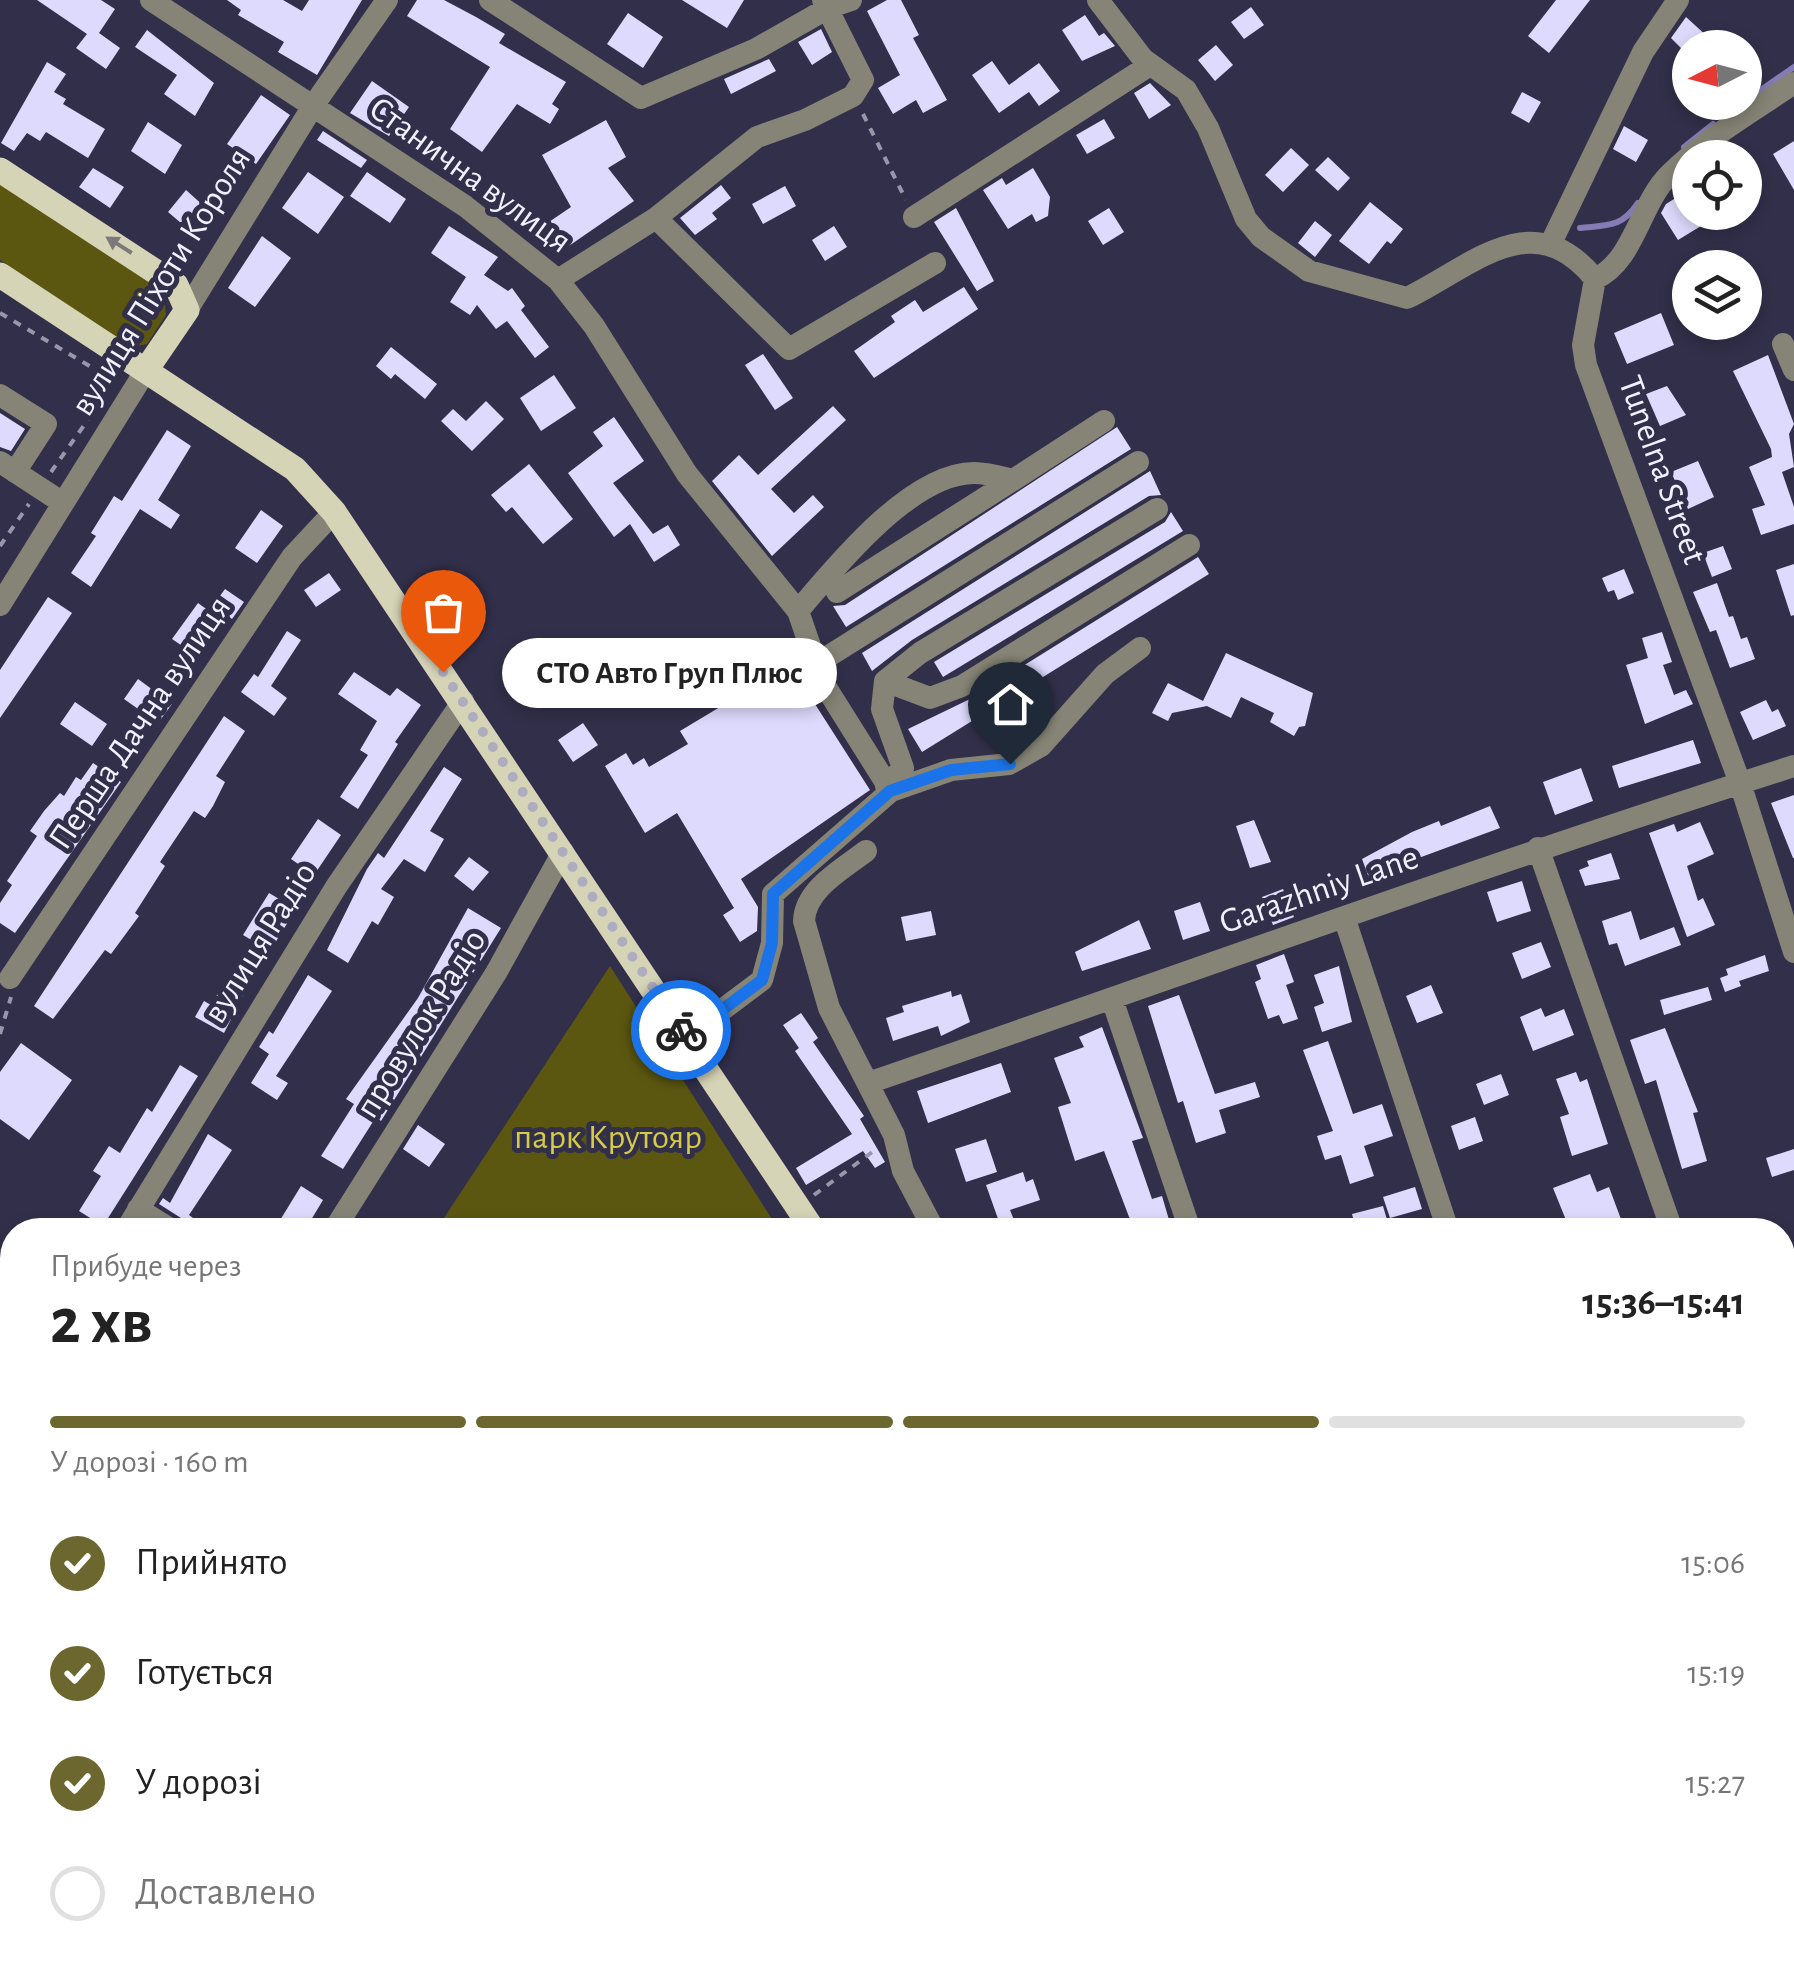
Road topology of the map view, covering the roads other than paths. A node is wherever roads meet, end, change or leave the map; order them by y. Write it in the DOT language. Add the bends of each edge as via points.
graph roads {
  1 [pos="151,0"];
  2 [pos="387,0"];
  3 [pos="490,0"];
  4 [pos="1098,0"];
  5 [pos="1678,0"];
  6 [pos="835,2"];
  7 [pos="1150,65"];
  8 [pos="1794,83"];
  9 [pos="313,106"];
  10 [pos="0,170"];
  11 [pos="914,217"];
  12 [pos="656,218"];
  13 [pos="1551,242"];
  14 [pos="935,263"];
  15 [pos="558,280"];
  16 [pos="1595,280"];
  17 [pos="4,282"];
  18 [pos="187,310"];
  19 [pos="1784,344"];
  20 [pos="146,370"];
  21 [pos="1794,370"];
  22 [pos="0,396"];
  23 [pos="1104,421"];
  24 [pos="1138,462"];
  25 [pos="7,467"];
  26 [pos="1013,480"];
  27 [pos="63,503"];
  28 [pos="1157,509"];
  29 [pos="334,512"];
  30 [pos="1190,545"];
  31 [pos="837,592"];
  32 [pos="0,605"];
  33 [pos="798,610"];
  34 [pos="1140,648"];
  35 [pos="816,664"];
  36 [pos="885,682"];
  37 [pos="463,701"];
  38 [pos="1794,766"];
  39 [pos="1740,783"];
  40 [pos="888,789"];
  41 [pos="1538,848"];
  42 [pos="866,851"];
  43 [pos="563,852"];
  44 [pos="1345,920"];
  45 [pos="1794,952"];
  46 [pos="10,978"];
  47 [pos="1112,999"];
  48 [pos="686,1037"];
  49 [pos="868,1083"];
  50 [pos="138,1209"];
  51 [pos="133,1218"];
  52 [pos="153,1218"];
  53 [pos="342,1218"];
  54 [pos="806,1218"];
  55 [pos="928,1218"];
  56 [pos="1186,1218"];
  57 [pos="1444,1218"];
  58 [pos="1668,1218"];
  1 -- 9 [label="street, Станична вулиця"];
  2 -- 9 [label="street, вулиця Піхоти Короля"];
  3 -- 6 [label="street" via="642,98 756,48"];
  4 -- 7 [label="street"];
  5 -- 13 [label="street" via="1643,52"];
  6 -- 12 [label="street" via="863,80 853,96 757,137"];
  7 -- 11 [label="street"];
  7 -- 13 [label="street" via="1186,90 1246,220 1278,253 1308,271 1407,298 1481,255"];
  8 -- 16 [label="street" via="1666,177 1614,270"];
  9 -- 15 [label="street, Станична вулиця" via="466,206"];
  9 -- 18 [label="street, вулиця Піхоти Короля"];
  18 -- 10 [label="main road, one-way" via="176,285 157,270"];
  12 -- 14 [label="street" via="789,350"];
  12 -- 15 [label="street"];
  13 -- 16 [label="street"];
  15 -- 33 [label="street, Станична вулиця" via="687,474"];
  16 -- 39 [label="street, Tunelna Street" via="1583,345 1586,365"];
  17 -- 20 [label="main road"];
  18 -- 20 [label="main road, вулиця Піхоти Короля"];
  19 -- 21 [label="street"];
  20 -- 27 [label="street, вулиця Піхоти Короля"];
  20 -- 29 [label="main road" via="295,468"];
  22 -- 25 [label="street" via="46,424"];
  23 -- 26 [label="street"];
  24 -- 35 [label="street"];
  25 -- 27 [label="street"];
  26 -- 31 [label="street"];
  26 -- 33 [label="street" via="974,472 935,482 850,548"];
  27 -- 32 [label="street, вулиця Піхоти Короля"];
  28 -- 36 [label="street" via="920,653"];
  29 -- 37 [label="main road"];
  29 -- 46 [label="street, Перша Дачна вулиця" via="292,557"];
  30 -- 36 [label="street" via="962,686 930,698"];
  33 -- 35 [label="street"];
  34 -- 40 [label="street" via="1105,674 1041,746 1010,764 951,770"];
  35 -- 40 [label="street"];
  36 -- 40 [label="street" via="882,709 903,768"];
  37 -- 43 [label="main road"];
  37 -- 50 [label="street, вулиця Радіо" via="336,887"];
  38 -- 39 [label="street, Garazhniy Lane"];
  39 -- 41 [label="street, Garazhniy Lane"];
  39 -- 45 [label="street, Tunelna Street"];
  40 -- 48 [label="street" via="773,894 772,943 762,980"];
  41 -- 44 [label="street, Garazhniy Lane"];
  41 -- 58 [label="street"];
  42 -- 49 [label="street" via="812,894 804,920 829,1008"];
  43 -- 48 [label="main road"];
  43 -- 53 [label="street, провулок Радіо" via="496,973"];
  44 -- 47 [label="street, Garazhniy Lane"];
  44 -- 57 [label="street"];
  47 -- 49 [label="street, Garazhniy Lane"];
  47 -- 56 [label="street"];
  48 -- 54 [label="main road"];
  49 -- 55 [label="street"];
  50 -- 51 [label="street, вулиця Радіо"];
  50 -- 52 [label="street"];
}
